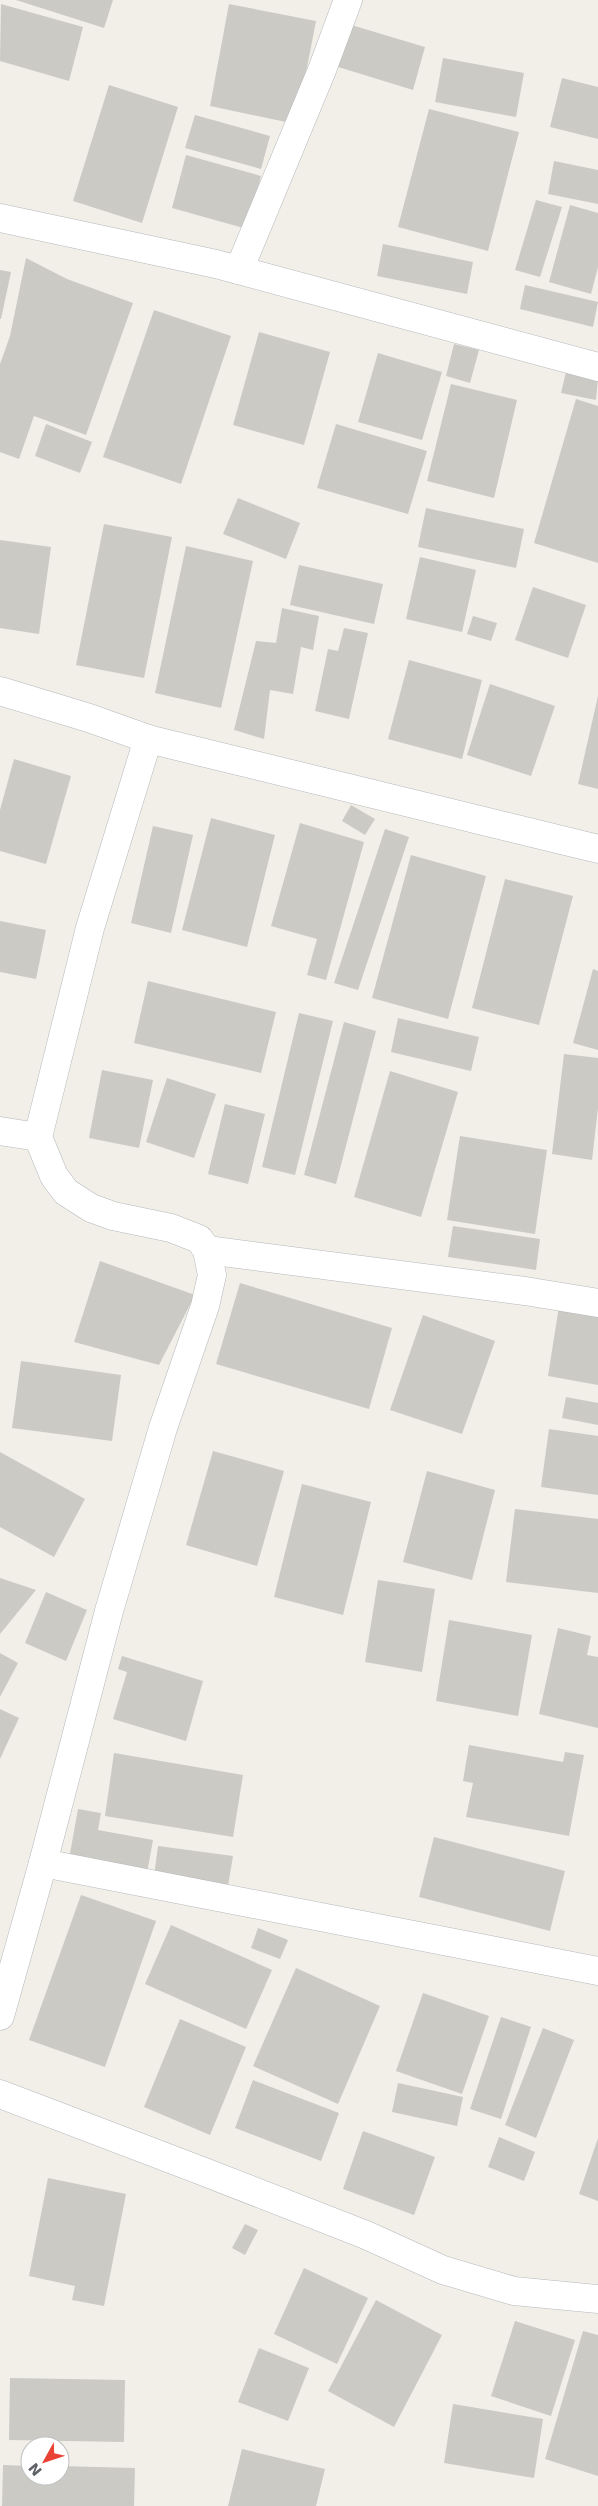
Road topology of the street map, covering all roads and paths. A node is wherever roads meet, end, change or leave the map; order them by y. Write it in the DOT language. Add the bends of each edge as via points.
graph roads {
  1 [pos="348,0"];
  2 [pos="0,218"];
  3 [pos="239,270"];
  4 [pos="598,367"];
  5 [pos="0,691"];
  6 [pos="148,739"];
  7 [pos="598,849"];
  8 [pos="0,1131"];
  9 [pos="38,1137"];
  10 [pos="207,1250"];
  11 [pos="598,1303"];
  12 [pos="43,1863"];
  13 [pos="598,1971"];
  14 [pos="0,2016"];
  15 [pos="0,2094"];
  16 [pos="598,2299"];
  1 -- 3 [label="street"];
  2 -- 3 [label="street"];
  3 -- 4 [label="street"];
  5 -- 6 [label="street"];
  6 -- 7 [label="street"];
  6 -- 9 [label="street" via="90,928"];
  8 -- 9 [label="street"];
  9 -- 10 [label="street" via="54,1176 66,1192 91,1208 113,1216 171,1228 200,1239"];
  10 -- 11 [label="street"];
  10 -- 12 [label="street" via="212,1275 205,1306 163,1428 112,1602"];
  12 -- 13 [label="street"];
  12 -- 14 [label="street"];
  15 -- 16 [label="street" via="366,2236 443,2270 514,2291"];
}
